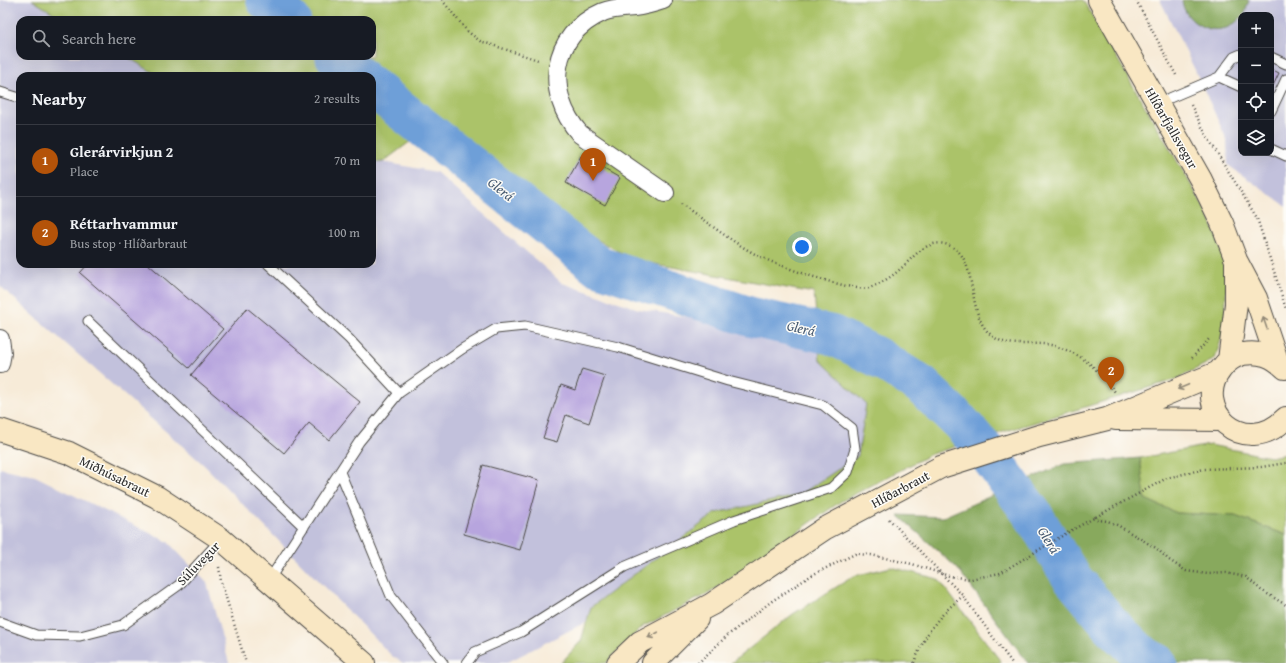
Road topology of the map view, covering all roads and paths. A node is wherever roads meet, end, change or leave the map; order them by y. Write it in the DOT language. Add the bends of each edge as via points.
graph roads {
  1 [pos="442,0"];
  2 [pos="663,0"];
  3 [pos="1099,0"];
  4 [pos="1136,0"];
  5 [pos="1238,55"];
  6 [pos="1274,58"];
  7 [pos="1286,64"];
  8 [pos="558,66"];
  9 [pos="1219,77"];
  10 [pos="1286,79"];
  11 [pos="1238,86"];
  12 [pos="0,92"];
  13 [pos="1184,92"];
  14 [pos="16,97"];
  15 [pos="1274,99"];
  16 [pos="1158,103"];
  17 [pos="1274,151"];
  18 [pos="1286,156"];
  19 [pos="665,193"];
  20 [pos="1236,260"];
  21 [pos="272,268"];
  22 [pos="1286,309"];
  23 [pos="88,321"];
  24 [pos="1235,324"];
  25 [pos="0,339"];
  26 [pos="1187,362"];
  27 [pos="0,364"];
  28 [pos="1282,365"];
  29 [pos="1224,366"];
  30 [pos="398,393"];
  31 [pos="1117,394"];
  32 [pos="1286,418"];
  33 [pos="1107,419"];
  34 [pos="1222,420"];
  35 [pos="0,430"];
  36 [pos="1286,463"];
  37 [pos="340,472"];
  38 [pos="873,503"];
  39 [pos="1094,517"];
  40 [pos="304,527"];
  41 [pos="221,538"];
  42 [pos="941,574"];
  43 [pos="269,580"];
  44 [pos="963,596"];
  45 [pos="712,604"];
  46 [pos="1286,604"];
  47 [pos="0,622"];
  48 [pos="246,663"];
  49 [pos="364,663"];
  50 [pos="443,663"];
  51 [pos="467,663"];
  52 [pos="618,663"];
  53 [pos="653,663"];
  54 [pos="698,663"];
  55 [pos="914,663"];
  56 [pos="1012,663"];
  1 -- 8 [label="path" via="467,31 480,41"];
  2 -- 8 [label="street" via="648,5 619,8 591,18 570,38"];
  3 -- 16 [label="main road, Hlíðarfjallsvegur"];
  4 -- 13 [label="path"];
  5 -- 9 [label="lane"];
  6 -- 7 [label="lane"];
  8 -- 19 [label="street" via="558,96 570,123 580,134"];
  9 -- 11 [label="lane"];
  9 -- 13 [label="lane"];
  10 -- 15 [label="lane"];
  12 -- 14 [label="lane"];
  13 -- 16 [label="lane"];
  13 -- 22 [label="path" via="1204,134 1257,218"];
  16 -- 20 [label="main road, Hlíðarfjallsvegur" via="1201,180 1222,223"];
  17 -- 18 [label="lane"];
  19 -- 31 [label="path" via="757,256 833,283 868,289 893,275 928,246 941,244 953,247 965,258 979,321 991,336 1012,344 1050,345 1082,356"];
  20 -- 24 [label="main road, Hlíðarfjallsvegur"];
  28 -- 20 [label="main road, Hlíðarfjallsvegur, one-way" via="1256,298"];
  21 -- 30 [label="lane" via="349,339"];
  23 -- 40 [label="lane"];
  24 -- 26 [label="path" via="1219,330"];
  24 -- 29 [label="main road, Hlíðarfjallsvegur"];
  25 -- 27 [label="street"];
  28 -- 29 [label="main road, Hlíðarbraut" via="1266,355 1253,352 1241,354"];
  29 -- 33 [label="main road, Hlíðarbraut, one-way"];
  29 -- 34 [label="main road" via="1213,383 1212,396 1215,409"];
  30 -- 37 [label="lane" via="359,442"];
  30 -- 51 [label="lane" via="496,329 525,326 618,346 728,381 823,406 852,428 854,449 848,472 831,488 734,520 624,567 521,632 475,652"];
  32 -- 34 [label="main road" via="1266,433 1254,435 1236,431"];
  33 -- 34 [label="main road, Hlíðarbraut"];
  33 -- 38 [label="main road, Hlíðarbraut" via="1039,436 941,468"];
  35 -- 41 [label="main road, Miðhúsabraut" via="76,456 157,497"];
  36 -- 39 [label="path" via="1261,467 1204,469 1166,478"];
  37 -- 40 [label="lane"];
  37 -- 50 [label="lane" via="391,596"];
  38 -- 42 [label="path"];
  38 -- 45 [label="main road, Hlíðarbraut" via="824,529"];
  39 -- 42 [label="path" via="1000,573 971,580"];
  39 -- 46 [label="path" via="1119,526 1156,548 1186,571 1246,577 1261,590"];
  40 -- 43 [label="lane"];
  41 -- 43 [label="main road, Súluvegur"];
  41 -- 47 [label="lane, Súluvegur" via="179,585 123,625 80,636 36,635"];
  41 -- 48 [label="path" via="218,562 221,581"];
  42 -- 44 [label="path"];
  42 -- 54 [label="path" via="912,564 855,554 812,575 772,601 728,635"];
  43 -- 49 [label="main road, Súluvegur"];
  44 -- 55 [label="path" via="944,612 924,638"];
  44 -- 56 [label="path"];
  45 -- 52 [label="main road, one-way" via="640,642"];
  45 -- 53 [label="main road"];
}
